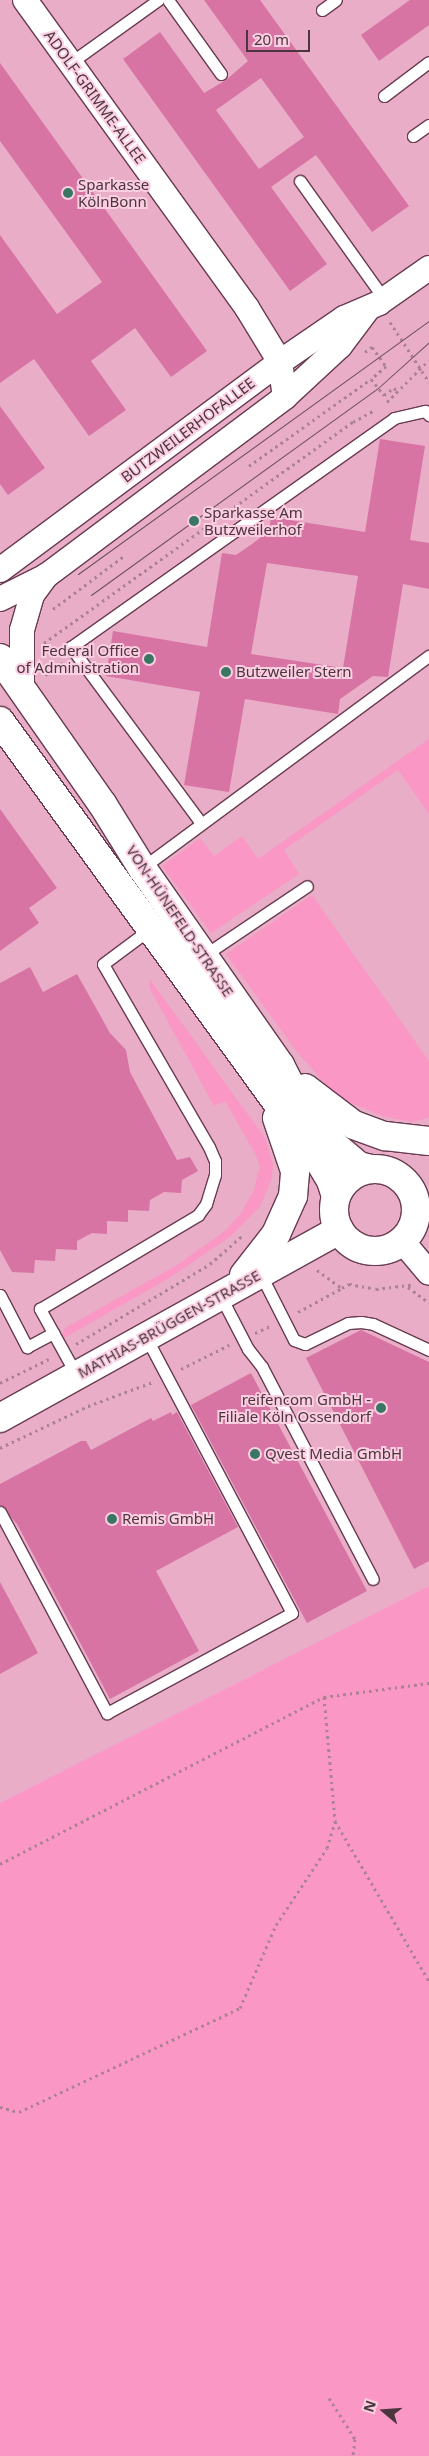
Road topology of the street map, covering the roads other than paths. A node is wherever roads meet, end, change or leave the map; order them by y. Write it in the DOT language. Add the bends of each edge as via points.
graph roads {
  1 [pos="25,0"];
  2 [pos="158,0"];
  3 [pos="168,0"];
  4 [pos="336,0"];
  5 [pos="322,10"];
  6 [pos="429,62"];
  7 [pos="70,63"];
  8 [pos="221,74"];
  9 [pos="384,96"];
  10 [pos="429,125"];
  11 [pos="413,136"];
  12 [pos="300,181"];
  13 [pos="429,268"];
  14 [pos="377,304"];
  15 [pos="280,362"];
  16 [pos="285,398"];
  17 [pos="429,415"];
  18 [pos="4,562"];
  19 [pos="46,576"];
  20 [pos="0,599"];
  21 [pos="429,656"];
  22 [pos="0,658"];
  23 [pos="33,681"];
  24 [pos="0,721"];
  25 [pos="201,823"];
  26 [pos="142,868"];
  27 [pos="307,886"];
  28 [pos="150,929"];
  29 [pos="203,956"];
  30 [pos="244,1057"];
  31 [pos="280,1065"];
  32 [pos="429,1140"];
  33 [pos="372,1169"];
  34 [pos="421,1187"];
  35 [pos="336,1196"];
  36 [pos="339,1230"];
  37 [pos="402,1242"];
  38 [pos="428,1272"];
  39 [pos="260,1273"];
  40 [pos="224,1293"];
  41 [pos="0,1295"];
  42 [pos="53,1333"];
  43 [pos="146,1336"];
  44 [pos="429,1350"];
  45 [pos="77,1376"];
  46 [pos="0,1418"];
  47 [pos="0,1512"];
  48 [pos="374,1579"];
  1 -- 7 [label="street, ADOLF-GRIMME-ALLEE"];
  2 -- 7 [label="lane"];
  3 -- 8 [label="lane"];
  4 -- 5 [label="lane"];
  6 -- 9 [label="lane"];
  7 -- 15 [label="street, ADOLF-GRIMME-ALLEE" via="247,308"];
  10 -- 11 [label="lane"];
  12 -- 14 [label="lane"];
  13 -- 14 [label="street, BUTZWEILERHOFALLEE"];
  14 -- 15 [label="street, BUTZWEILERHOFALLEE" via="344,318"];
  14 -- 16 [label="street, BUTZWEILERHOFALLEE" via="340,346"];
  15 -- 16 [label="street, ADOLF-GRIMME-ALLEE"];
  15 -- 18 [label="street, BUTZWEILERHOFALLEE"];
  16 -- 19 [label="street, BUTZWEILERHOFALLEE"];
  17 -- 25 [label="lane" via="425,411 394,418 72,647"];
  19 -- 20 [label="street, BUTZWEILERHOFALLEE"];
  19 -- 23 [label="street, BUTZWEILERHOFALLEE" via="32,595 22,630"];
  21 -- 25 [label="lane"];
  22 -- 23 [label="street, VON-HÜNEFELD-STRASSE"];
  23 -- 26 [label="street, VON-HÜNEFELD-STRASSE"];
  24 -- 28 [label="street, VON-HÜNEFELD-STRASSE"];
  25 -- 26 [label="lane"];
  26 -- 29 [label="street, VON-HÜNEFELD-STRASSE"];
  27 -- 29 [label="lane"];
  28 -- 30 [label="street, VON-HÜNEFELD-STRASSE"];
  28 -- 42 [label="lane" via="103,964 209,1147 215,1161 212,1190 198,1215 40,1309"];
  29 -- 31 [label="street, VON-HÜNEFELD-STRASSE"];
  30 -- 35 [label="street, VON-HÜNEFELD-STRASSE" via="325,1169"];
  30 -- 40 [label="street" via="274,1110 288,1145 295,1182 288,1211 276,1234 254,1264"];
  31 -- 32 [label="street" via="320,1102 354,1125 386,1136"];
  31 -- 33 [label="street, VON-HÜNEFELD-STRASSE" via="292,1089 335,1146 359,1166"];
  33 -- 34 [label="street" via="388,1171"];
  33 -- 35 [label="street" via="355,1174"];
  34 -- 37 [label="street" via="415,1222"];
  35 -- 36 [label="street" via="335,1220"];
  36 -- 37 [label="street" via="350,1243 366,1251 389,1249"];
  36 -- 39 [label="street, MATHIAS-BRÜGGEN-STRASSE"];
  37 -- 38 [label="street"];
  39 -- 40 [label="street, MATHIAS-BRÜGGEN-STRASSE"];
  39 -- 44 [label="lane" via="294,1340 305,1344 348,1323 361,1322 373,1324"];
  40 -- 43 [label="street, MATHIAS-BRÜGGEN-STRASSE"];
  40 -- 48 [label="lane" via="248,1349 262,1367"];
  41 -- 42 [label="lane" via="26,1347"];
  42 -- 45 [label="lane"];
  43 -- 45 [label="street, MATHIAS-BRÜGGEN-STRASSE"];
  43 -- 47 [label="lane" via="292,1613 107,1713"];
  45 -- 46 [label="street, MATHIAS-BRÜGGEN-STRASSE"];
}
